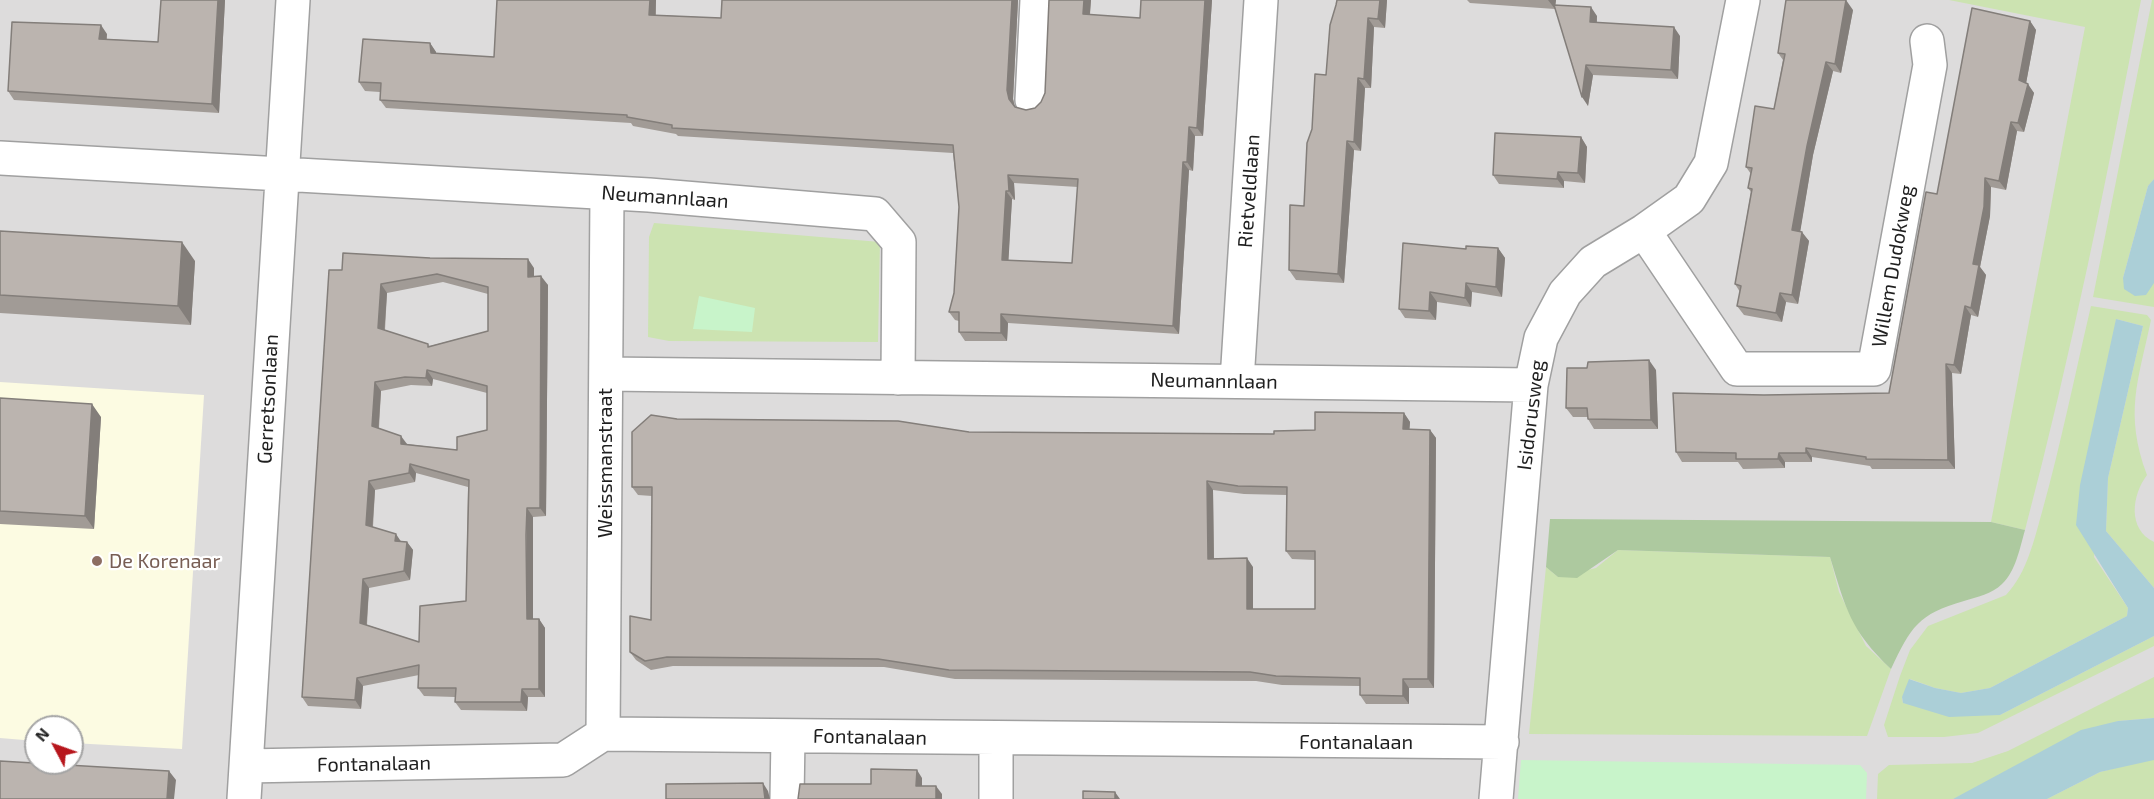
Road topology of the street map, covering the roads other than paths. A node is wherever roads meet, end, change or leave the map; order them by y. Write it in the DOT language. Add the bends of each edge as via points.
graph roads {
  1 [pos="293,0"];
  2 [pos="1037,0"];
  3 [pos="1262,0"];
  4 [pos="1743,0"];
  5 [pos="1927,41"];
  6 [pos="1032,100"];
  7 [pos="0,158"];
  8 [pos="282,175"];
  9 [pos="608,193"];
  10 [pos="1644,231"];
  11 [pos="606,374"];
  12 [pos="898,378"];
  13 [pos="1237,381"];
  14 [pos="1531,385"];
  15 [pos="603,734"];
  16 [pos="788,736"];
  17 [pos="996,738"];
  18 [pos="1502,742"];
  19 [pos="246,766"];
  20 [pos="244,799"];
  21 [pos="787,799"];
  22 [pos="996,799"];
  23 [pos="1496,799"];
  1 -- 8 [label="street, Gerretsonlaan"];
  2 -- 6 [label="street"];
  3 -- 13 [label="street, Rietveldlaan"];
  4 -- 10 [label="street, Isidorusweg" via="1711,163 1689,199"];
  5 -- 10 [label="street, Willem Dudokweg" via="1930,65 1874,369 1737,369"];
  7 -- 8 [label="street, Neumannlaan"];
  8 -- 9 [label="street, Neumannlaan"];
  8 -- 19 [label="street, Gerretsonlaan"];
  9 -- 11 [label="street, Weissmanstraat"];
  9 -- 12 [label="street, Neumannlaan" via="875,214 899,242"];
  10 -- 14 [label="street, Isidorusweg" via="1593,262 1564,293 1541,338"];
  11 -- 12 [label="street, Neumannlaan"];
  11 -- 15 [label="street, Weissmanstraat"];
  12 -- 13 [label="street, Neumannlaan"];
  13 -- 14 [label="street, Neumannlaan"];
  14 -- 18 [label="street, Isidorusweg"];
  15 -- 16 [label="street, Fontanalaan"];
  15 -- 19 [label="street, Fontanalaan" via="562,760"];
  16 -- 17 [label="street, Fontanalaan"];
  16 -- 21 [label="street"];
  17 -- 18 [label="street, Fontanalaan"];
  17 -- 22 [label="street"];
  18 -- 23 [label="street, Isidorusweg"];
  19 -- 20 [label="street, Gerretsonlaan"];
}
